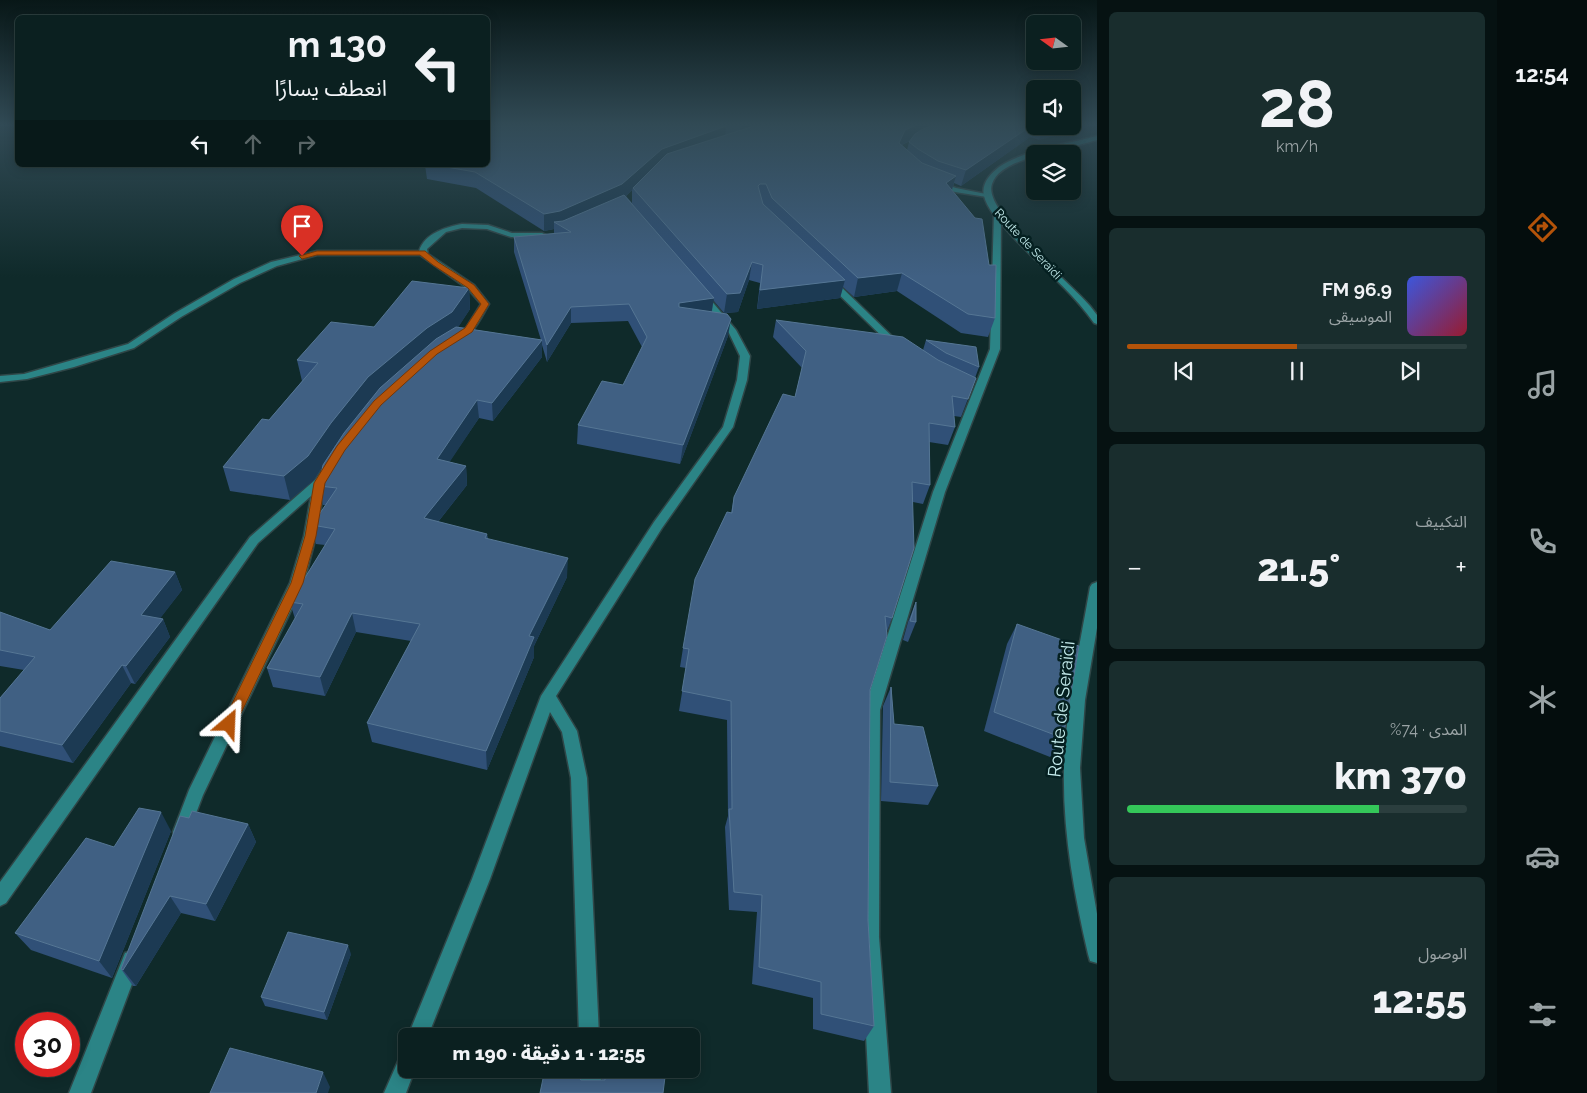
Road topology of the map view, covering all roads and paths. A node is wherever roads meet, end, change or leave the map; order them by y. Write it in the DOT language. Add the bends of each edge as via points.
graph roads {
  1 [pos="994,175"];
  2 [pos="929,181"];
  3 [pos="987,195"];
  4 [pos="997,215"];
  5 [pos="554,234"];
  6 [pos="422,253"];
  7 [pos="820,271"];
  8 [pos="695,287"];
  9 [pos="1097,321"];
  10 [pos="448,344"];
  11 [pos="905,354"];
  12 [pos="0,379"];
  13 [pos="336,455"];
  14 [pos="319,483"];
  15 [pos="1097,587"];
  16 [pos="548,696"];
  17 [pos="174,851"];
  18 [pos="0,897"];
  19 [pos="138,944"];
  20 [pos="1097,954"];
  21 [pos="421,1028"];
  22 [pos="589,1028"];
  23 [pos="401,1078"];
  24 [pos="590,1078"];
  25 [pos="882,1088"];
  26 [pos="80,1093"];
  27 [pos="395,1093"];
  28 [pos="591,1093"];
  1 -- 3 [label="street, Route de Seraïdi" via="989,181"];
  2 -- 3 [label="street" via="955,190"];
  3 -- 4 [label="street, Route de Seraïdi"];
  4 -- 9 [label="street, Route de Seraïdi" via="1081,300"];
  4 -- 25 [label="street" via="995,349 973,391 872,710 870,936"];
  5 -- 6 [label="street" via="517,236 488,227 452,227 430,241 422,248"];
  6 -- 10 [label="street" via="471,287 485,304 469,330"];
  6 -- 12 [label="street" via="317,253 274,264 186,310 132,346 34,374"];
  7 -- 11 [label="street"];
  8 -- 16 [label="street" via="734,332 745,356 742,380 728,427 658,526"];
  13 -- 14 [label="street"];
  14 -- 17 [label="street" via="310,536 297,583 196,795"];
  14 -- 18 [label="street" via="254,540"];
  15 -- 20 [label="street, Route de Seraïdi" via="1072,768 1074,830 1084,902"];
  16 -- 21 [label="street" via="481,879"];
  16 -- 22 [label="street" via="569,731 579,778"];
  19 -- 26 [label="street"];
  23 -- 27 [label="street"];
  24 -- 28 [label="street"];
}
